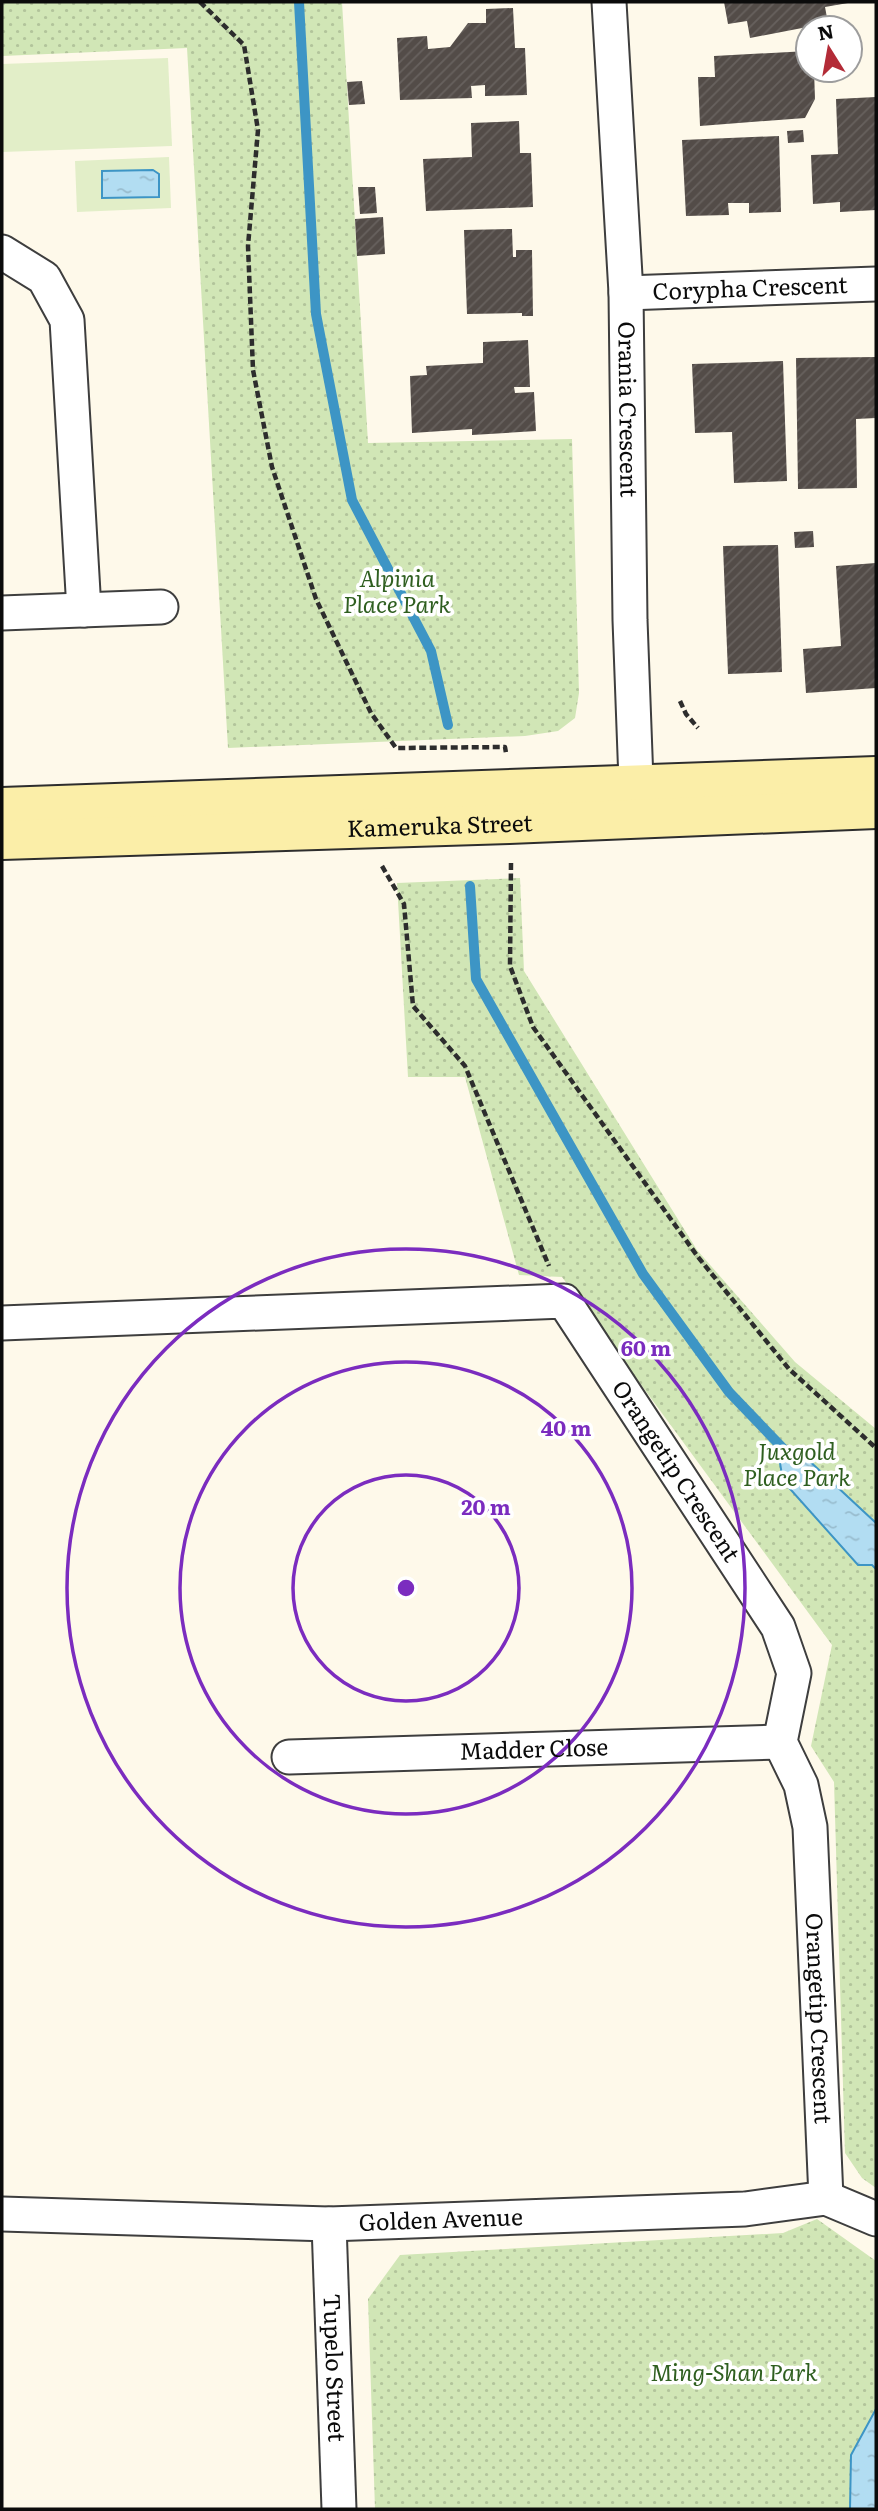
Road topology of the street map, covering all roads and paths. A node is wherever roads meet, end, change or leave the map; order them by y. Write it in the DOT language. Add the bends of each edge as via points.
graph roads {
  1 [pos="200,2"];
  2 [pos="609,2"];
  3 [pos="2,252"];
  4 [pos="876,284"];
  5 [pos="626,293"];
  6 [pos="162,607"];
  7 [pos="84,610"];
  8 [pos="2,613"];
  9 [pos="680,701"];
  10 [pos="698,728"];
  11 [pos="876,776"];
  12 [pos="637,801"];
  13 [pos="508,806"];
  14 [pos="2,807"];
  15 [pos="876,809"];
  16 [pos="356,827"];
  17 [pos="2,840"];
  18 [pos="564,1301"];
  19 [pos="2,1323"];
  20 [pos="876,1448"];
  21 [pos="780,1742"];
  22 [pos="289,1758"];
  23 [pos="826,2198"];
  24 [pos="2,2214"];
  25 [pos="876,2219"];
  26 [pos="329,2224"];
  27 [pos="339,2509"];
  1 -- 13 [label="path" via="244,45 258,130 248,246 253,370 272,467 316,599 371,713 396,748 505,747"];
  2 -- 5 [label="street, Orania Crescent"];
  3 -- 7 [label="street" via="44,278 67,320"];
  4 -- 5 [label="street, Corypha Crescent"];
  5 -- 12 [label="street, Orania Crescent"];
  6 -- 7 [label="street"];
  7 -- 8 [label="street"];
  9 -- 10 [label="path"];
  11 -- 12 [label="street, Kameruka Street"];
  12 -- 13 [label="street, Kameruka Street"];
  12 -- 15 [label="street, Kameruka Street"];
  13 -- 14 [label="street, Kameruka Street"];
  13 -- 16 [label="street, Kameruka Street"];
  13 -- 20 [label="path" via="510,966 533,1027 698,1257 789,1370"];
  16 -- 17 [label="street, Kameruka Street"];
  16 -- 18 [label="path" via="404,904 413,1006 465,1066"];
  18 -- 19 [label="street"];
  18 -- 21 [label="street, Orangetip Crescent" via="778,1627 794,1673"];
  21 -- 22 [label="street, Madder Close"];
  21 -- 23 [label="street, Orangetip Crescent" via="801,1785 810,1827"];
  23 -- 25 [label="street"];
  23 -- 26 [label="street, Golden Avenue" via="745,2210"];
  24 -- 26 [label="street, Golden Avenue"];
  26 -- 27 [label="street, Tupelo Street"];
}
